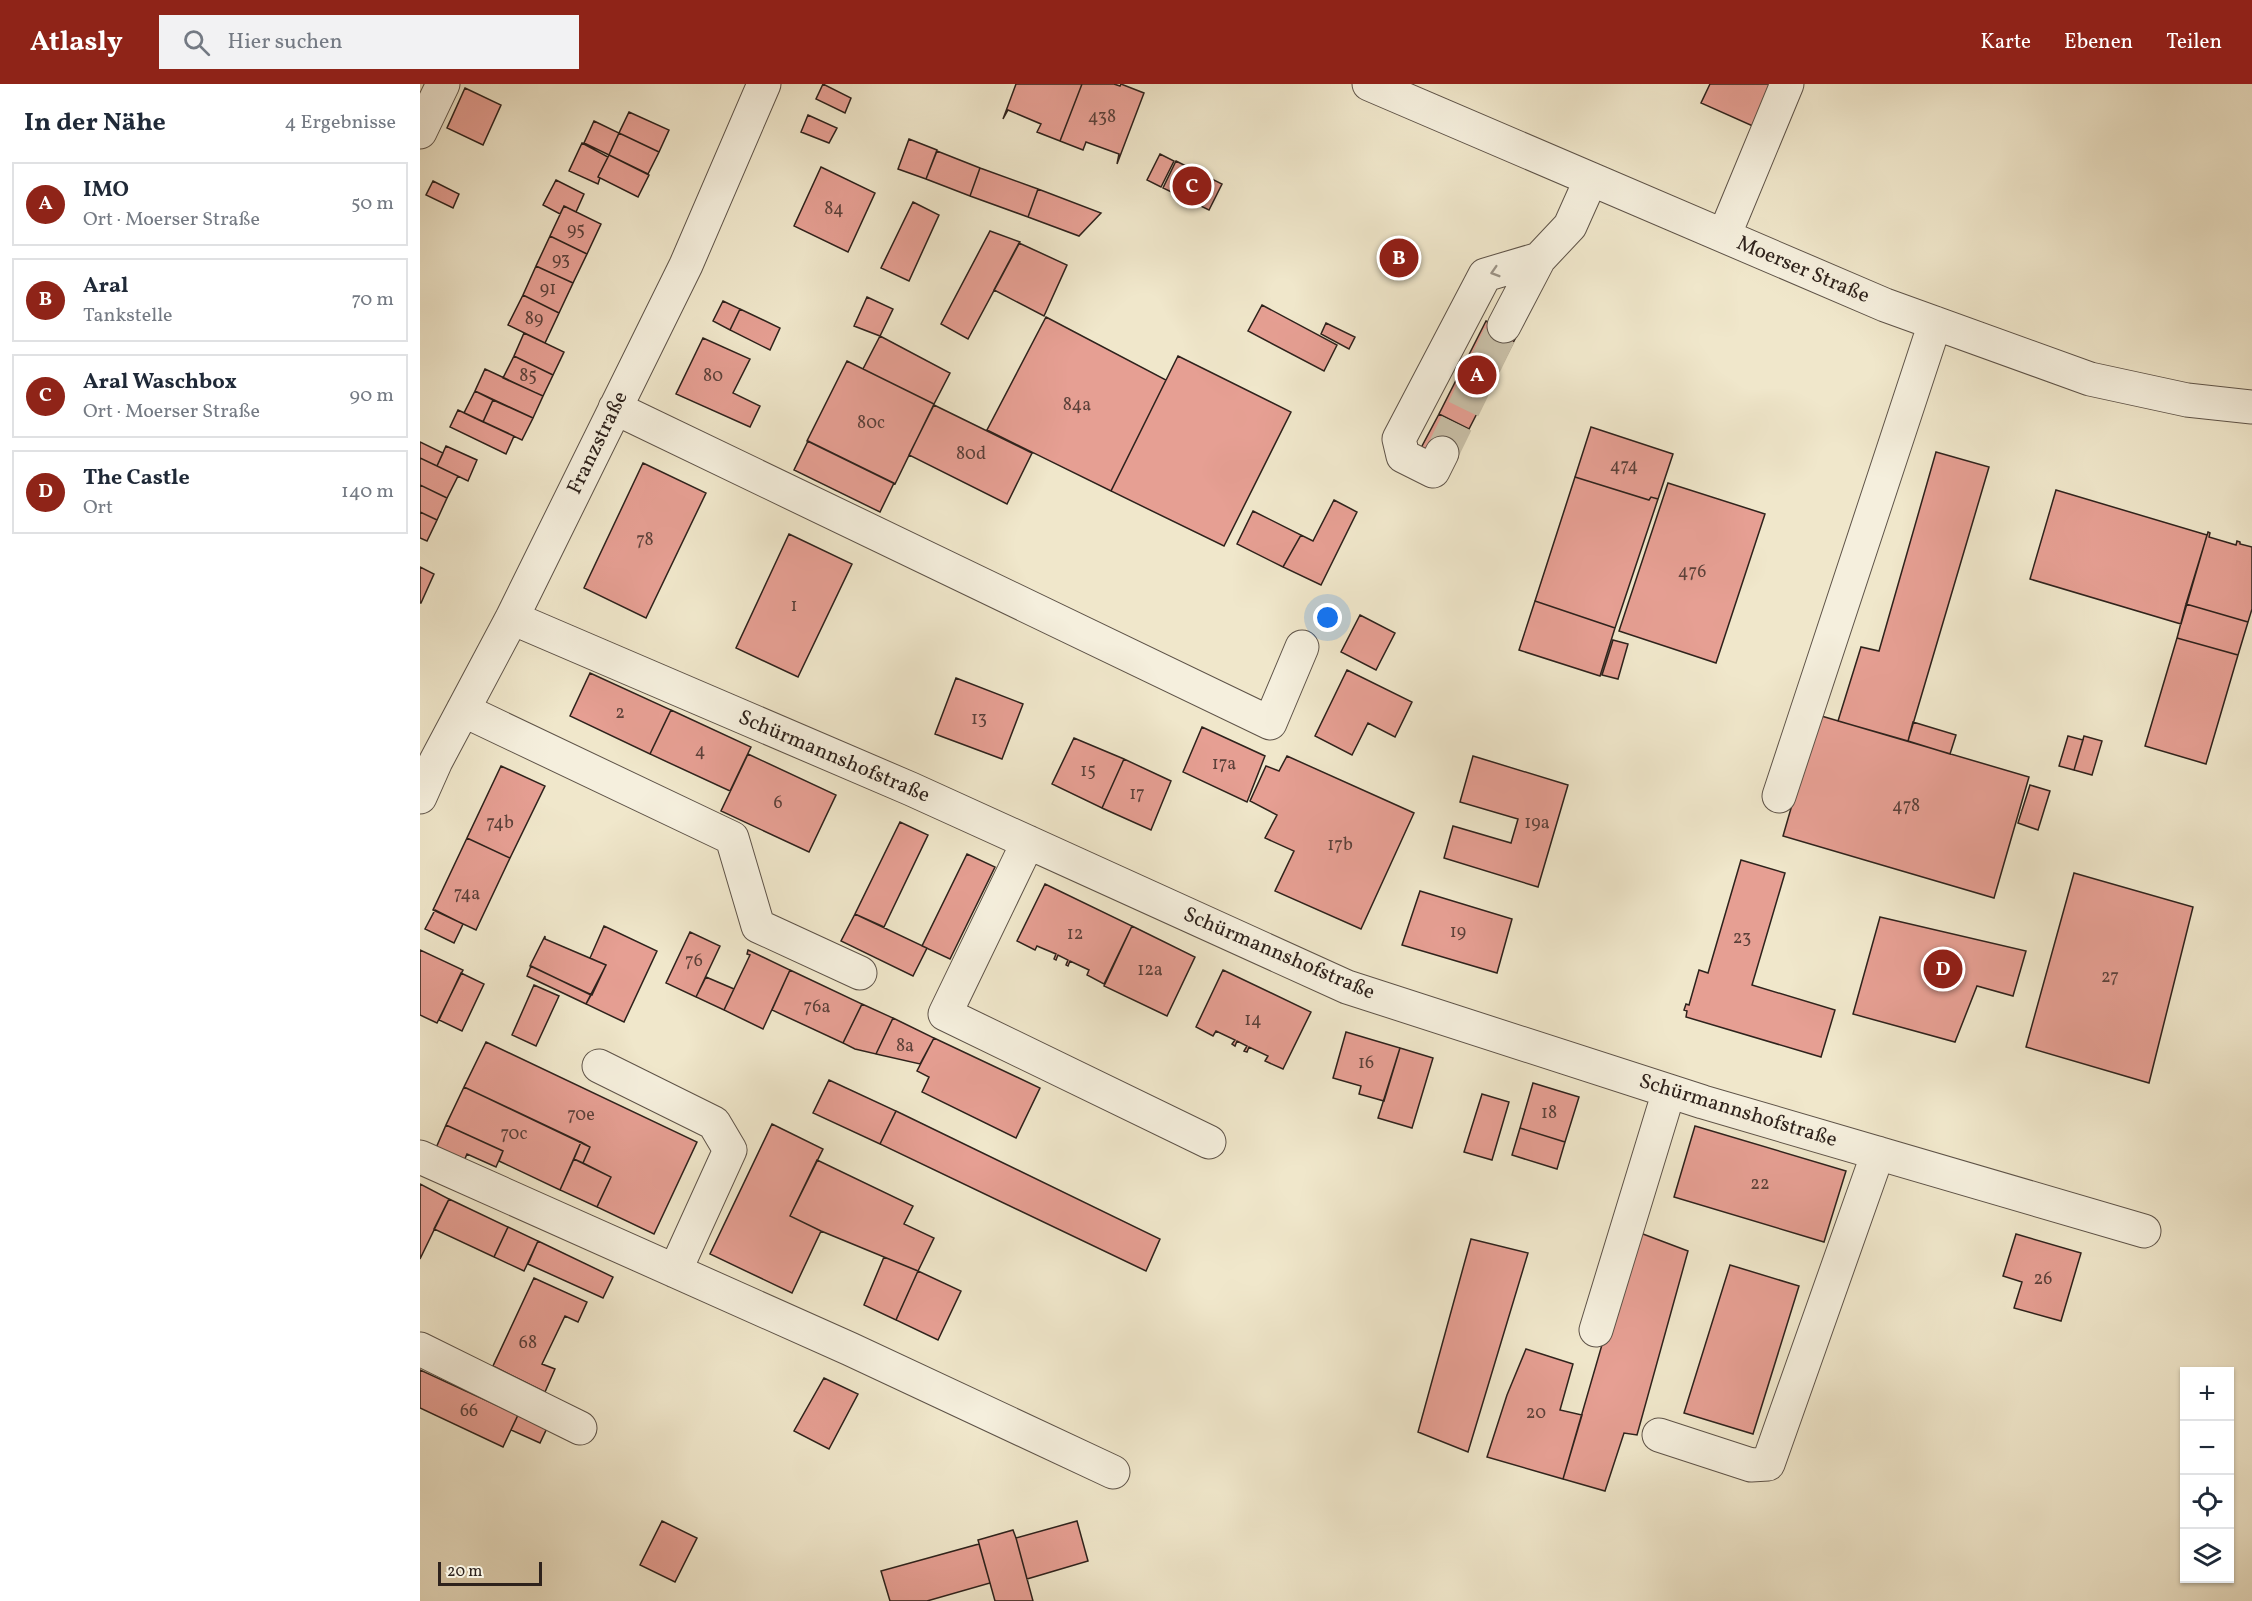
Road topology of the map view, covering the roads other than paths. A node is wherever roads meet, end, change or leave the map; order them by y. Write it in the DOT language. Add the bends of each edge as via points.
graph roads {
  1 [pos="443,84"];
  2 [pos="764,84"];
  3 [pos="1369,84"];
  4 [pos="1787,84"];
  5 [pos="420,132"];
  6 [pos="1591,179"];
  7 [pos="1724,236"];
  8 [pos="1539,259"];
  9 [pos="1935,323"];
  10 [pos="1504,326"];
  11 [pos="2252,407"];
  12 [pos="615,408"];
  13 [pos="1442,453"];
  14 [pos="512,618"];
  15 [pos="1302,646"];
  16 [pos="463,710"];
  17 [pos="428,762"];
  18 [pos="1779,796"];
  19 [pos="420,797"];
  20 [pos="1028,842"];
  21 [pos="860,973"];
  22 [pos="599,1066"];
  23 [pos="1669,1091"];
  24 [pos="1209,1142"];
  25 [pos="1878,1153"];
  26 [pos="420,1157"];
  27 [pos="2144,1231"];
  28 [pos="675,1271"];
  29 [pos="1596,1329"];
  30 [pos="420,1349"];
  31 [pos="580,1428"];
  32 [pos="1659,1435"];
  33 [pos="1113,1472"];
  1 -- 5 [label="street"];
  2 -- 12 [label="street, Franzstraße" via="686,265"];
  3 -- 6 [label="street, Moerser Straße"];
  4 -- 7 [label="street"];
  6 -- 7 [label="street, Moerser Straße"];
  6 -- 8 [label="street" via="1570,226"];
  7 -- 9 [label="street, Moerser Straße"];
  8 -- 10 [label="street"];
  8 -- 13 [label="street, one-way" via="1485,275 1399,439 1403,456 1432,471"];
  9 -- 11 [label="street, Moerser Straße" via="2090,379 2187,400"];
  9 -- 18 [label="street"];
  12 -- 14 [label="street, Franzstraße"];
  12 -- 15 [label="street" via="1270,723"];
  14 -- 16 [label="street, Franzstraße"];
  14 -- 20 [label="street, Schürmannshofstraße"];
  16 -- 17 [label="street, Franzstraße"];
  16 -- 21 [label="street" via="732,838 758,926"];
  17 -- 19 [label="street, Franzstraße"];
  20 -- 23 [label="street, Schürmannshofstraße" via="1347,987"];
  20 -- 24 [label="street" via="945,1014"];
  22 -- 28 [label="street" via="714,1123 730,1150"];
  23 -- 25 [label="street, Schürmannshofstraße"];
  23 -- 29 [label="street"];
  25 -- 27 [label="street, Schürmannshofstraße"];
  25 -- 32 [label="street" via="1768,1464 1750,1466"];
  26 -- 28 [label="street"];
  28 -- 33 [label="street"];
  30 -- 31 [label="street"];
}
